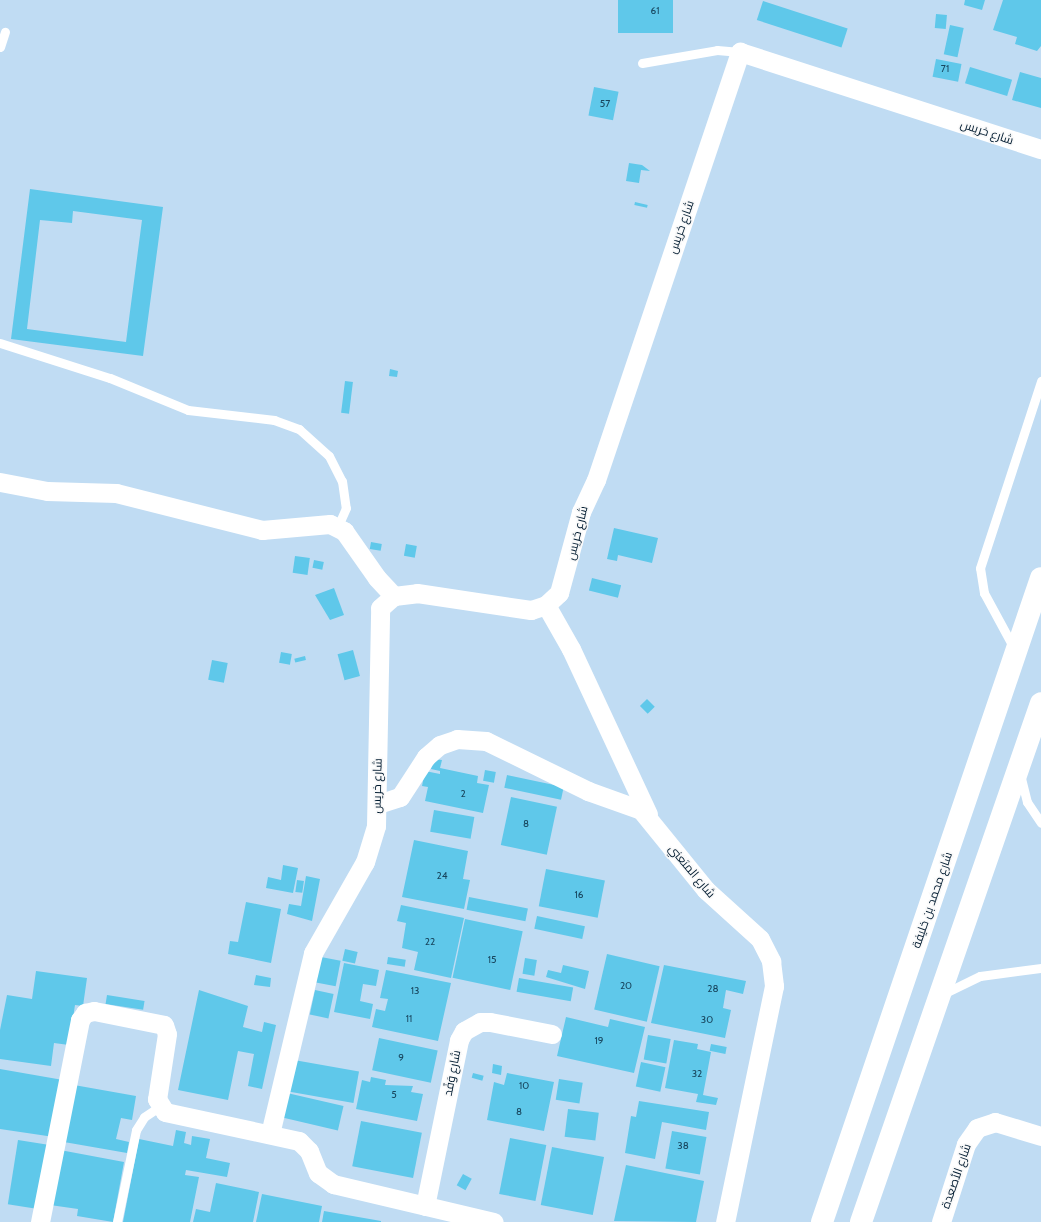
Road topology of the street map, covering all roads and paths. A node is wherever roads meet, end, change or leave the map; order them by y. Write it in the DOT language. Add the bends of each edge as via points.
graph roads {
  1 [pos="5,32"];
  2 [pos="0,47"];
  3 [pos="740,52"];
  4 [pos="642,63"];
  5 [pos="1041,149"];
  6 [pos="0,343"];
  7 [pos="1041,381"];
  8 [pos="0,482"];
  9 [pos="338,526"];
  10 [pos="1041,578"];
  11 [pos="394,596"];
  12 [pos="546,604"];
  13 [pos="1017,653"];
  14 [pos="1041,703"];
  15 [pos="1022,763"];
  16 [pos="378,804"];
  17 [pos="648,814"];
  18 [pos="1041,823"];
  19 [pos="1041,968"];
  20 [pos="935,1002"];
  21 [pos="552,1034"];
  22 [pos="159,1107"];
  23 [pos="270,1134"];
  24 [pos="1041,1136"];
  25 [pos="436,1213"];
  26 [pos="40,1222"];
  27 [pos="117,1222"];
  28 [pos="494,1222"];
  29 [pos="726,1222"];
  30 [pos="822,1222"];
  31 [pos="861,1222"];
  32 [pos="941,1222"];
  1 -- 2 [label="lane"];
  3 -- 4 [label="lane" via="717,50"];
  3 -- 5 [label="street, شارع خريس"];
  3 -- 12 [label="street, شارع خريس" via="596,480 581,512 563,586"];
  6 -- 9 [label="lane" via="110,378 188,410 274,420 299,429 329,456 342,481 346,508"];
  7 -- 13 [label="lane" via="980,568 984,594"];
  8 -- 9 [label="street" via="47,491 116,493 262,530 292,530 322,523"];
  9 -- 11 [label="street"];
  10 -- 13 [label="highway, شارع محمد بن خليفة"];
  11 -- 12 [label="street" via="436,594 522,610"];
  11 -- 16 [label="street, شارع خريس" via="384,603 378,614"];
  12 -- 17 [label="street, شارع المتعني" via="575,656"];
  13 -- 30 [label="highway, شارع محمد بن خليفة"];
  14 -- 15 [label="highway"];
  15 -- 18 [label="lane" via="1023,791"];
  15 -- 20 [label="highway"];
  16 -- 17 [label="street" via="400,797 432,751 448,741 467,738 486,741 588,792"];
  16 -- 23 [label="street, شارع خريس" via="373,840 365,862 313,953"];
  17 -- 29 [label="street, شارع المتعني" via="694,876 760,939 774,974 772,999"];
  19 -- 20 [label="lane" via="967,980"];
  20 -- 31 [label="highway"];
  21 -- 25 [label="street, شارع وَفْد" via="480,1022 464,1031 458,1040"];
  22 -- 23 [label="street" via="169,1113"];
  22 -- 26 [label="street" via="157,1099 167,1034 164,1026 158,1021 94,1011 85,1013 80,1020"];
  22 -- 27 [label="lane" via="144,1117 136,1130"];
  23 -- 25 [label="street" via="305,1146 318,1173 333,1184"];
  24 -- 32 [label="street, شارع الأصعدة" via="995,1122 977,1128 966,1144"];
  25 -- 28 [label="street"];
}
